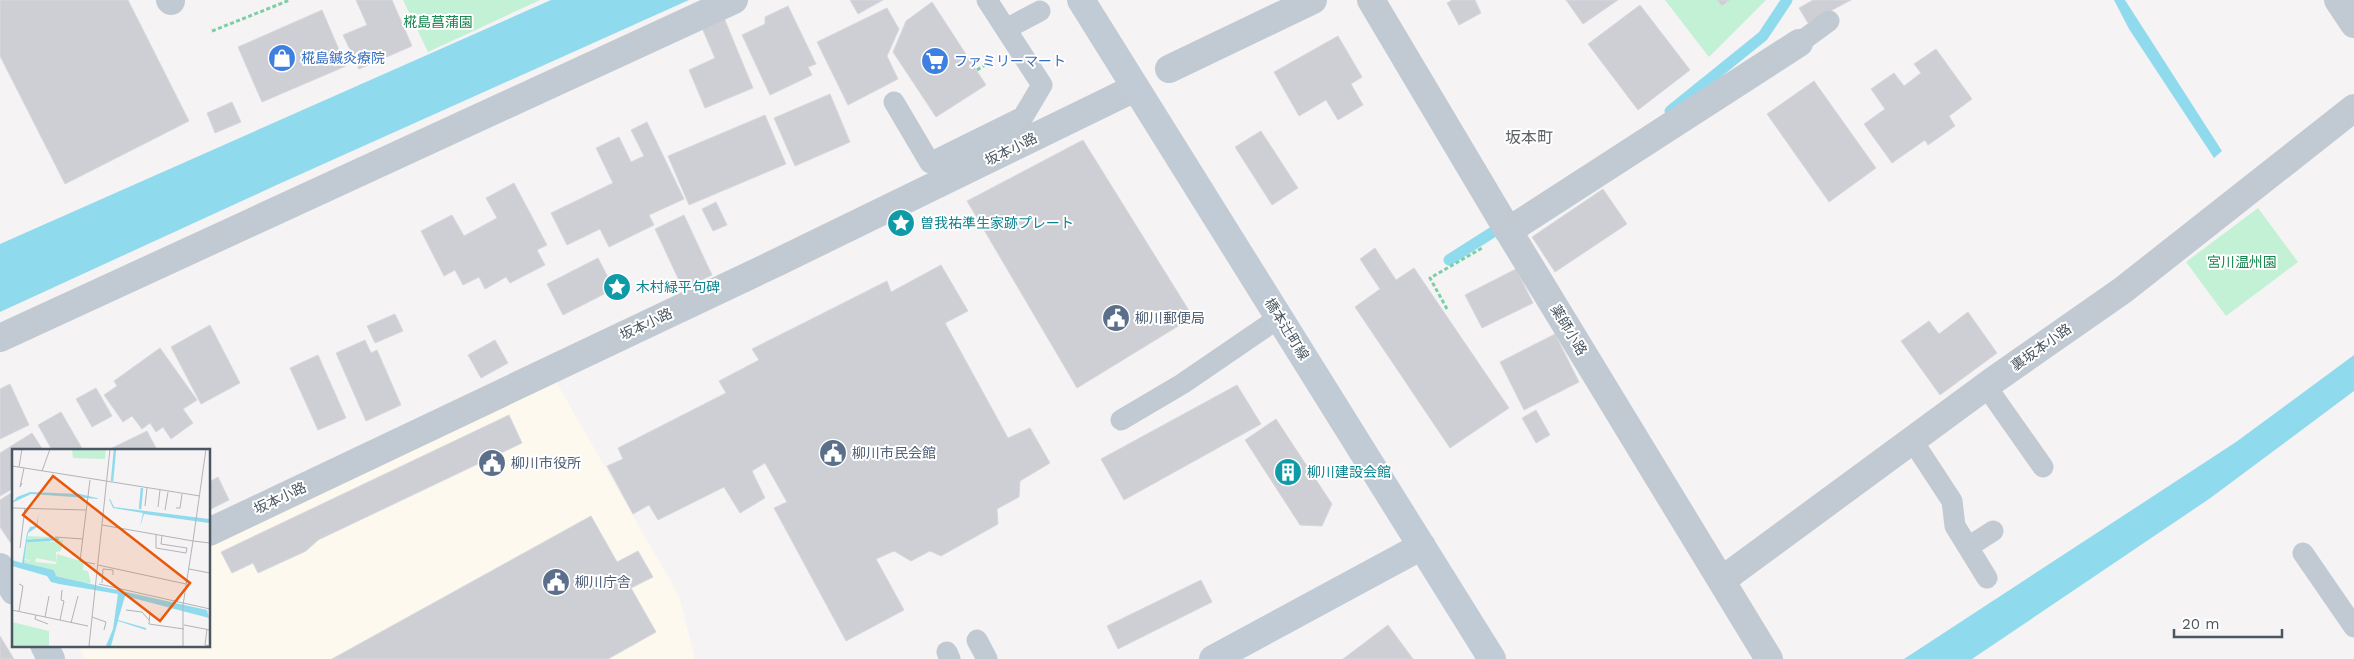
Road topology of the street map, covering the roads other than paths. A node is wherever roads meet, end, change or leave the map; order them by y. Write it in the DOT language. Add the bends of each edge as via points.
graph roads {
  1 [pos="734,0"];
  2 [pos="987,0"];
  3 [pos="1082,0"];
  4 [pos="1313,0"];
  5 [pos="1371,0"];
  6 [pos="2338,0"];
  7 [pos="1040,11"];
  8 [pos="1829,21"];
  9 [pos="2354,24"];
  10 [pos="1006,30"];
  11 [pos="1799,43"];
  12 [pos="1169,69"];
  13 [pos="1135,88"];
  14 [pos="894,102"];
  15 [pos="2354,108"];
  16 [pos="1028,128"];
  17 [pos="936,173"];
  18 [pos="1505,225"];
  19 [pos="1280,317"];
  20 [pos="0,338"];
  21 [pos="1986,386"];
  22 [pos="1121,420"];
  23 [pos="1912,440"];
  24 [pos="2042,467"];
  25 [pos="1993,531"];
  26 [pos="210,532"];
  27 [pos="1422,546"];
  28 [pos="1968,547"];
  29 [pos="2303,553"];
  30 [pos="0,567"];
  31 [pos="1987,578"];
  32 [pos="1722,580"];
  33 [pos="12,588"];
  34 [pos="2354,627"];
  35 [pos="977,640"];
  36 [pos="44,646"];
  37 [pos="51,659"];
  38 [pos="987,659"];
  39 [pos="1213,659"];
  40 [pos="1492,659"];
  41 [pos="1769,659"];
  1 -- 20 [label="street"];
  2 -- 10 [label="lane"];
  3 -- 13 [label="main road, 橋本辻町線"];
  4 -- 12 [label="street"];
  5 -- 18 [label="street, 薬師小路"];
  6 -- 9 [label="street"];
  7 -- 10 [label="lane"];
  8 -- 11 [label="lane"];
  10 -- 16 [label="lane" via="1042,85"];
  11 -- 18 [label="street"];
  13 -- 16 [label="street, 坂本小路"];
  13 -- 19 [label="main road, 橋本辻町線"];
  14 -- 17 [label="lane"];
  15 -- 21 [label="street, 裏坂本小路" via="2123,290"];
  16 -- 17 [label="street, 坂本小路"];
  17 -- 26 [label="street, 坂本小路"];
  18 -- 32 [label="street, 薬師小路"];
  19 -- 22 [label="lane" via="1182,384"];
  19 -- 27 [label="main road, 橋本辻町線"];
  21 -- 23 [label="street, 裏坂本小路"];
  21 -- 24 [label="lane"];
  23 -- 28 [label="lane" via="1952,501 1955,526"];
  23 -- 32 [label="street, 裏坂本小路"];
  25 -- 28 [label="lane"];
  27 -- 39 [label="main road"];
  27 -- 40 [label="main road, 橋本辻町線"];
  28 -- 31 [label="lane"];
  29 -- 34 [label="lane"];
  30 -- 33 [label="main road"];
  32 -- 41 [label="street, 薬師小路"];
  35 -- 38 [label="lane"];
  36 -- 37 [label="main road"];
}
